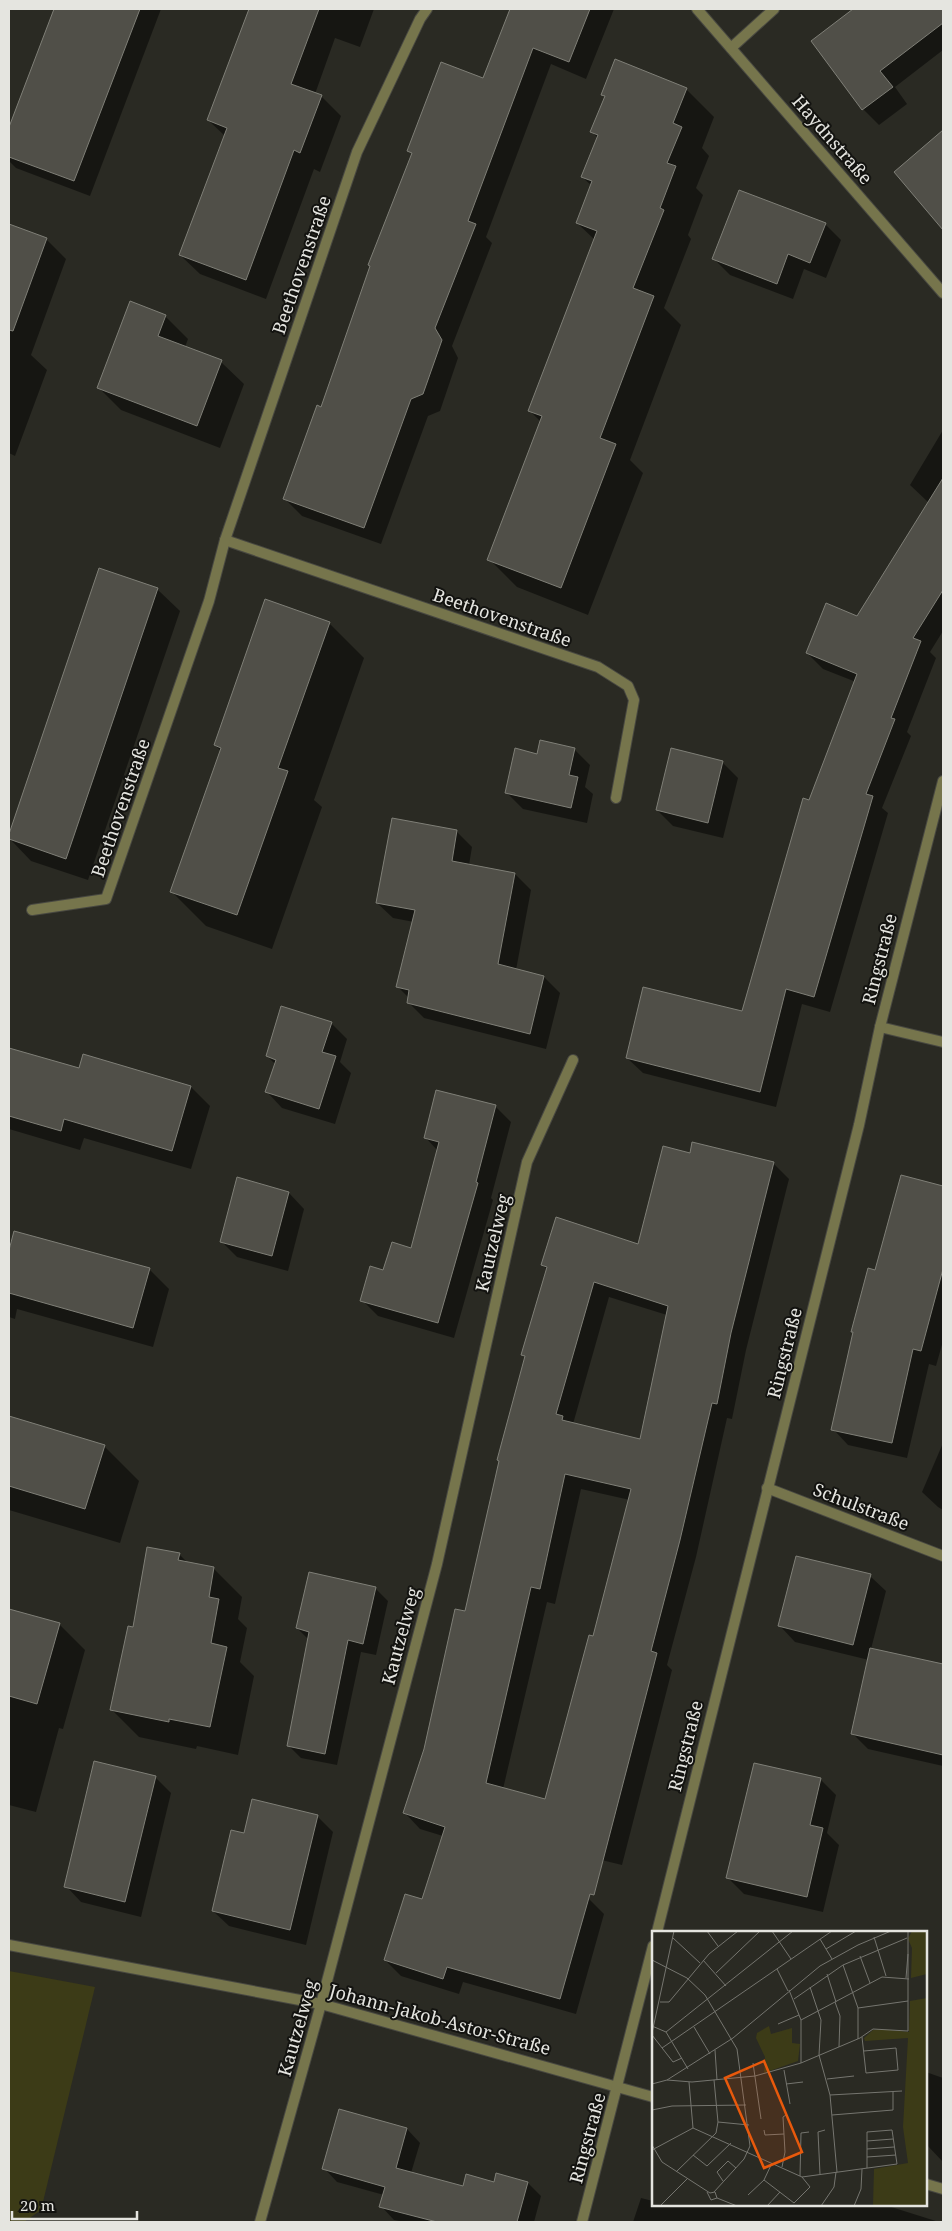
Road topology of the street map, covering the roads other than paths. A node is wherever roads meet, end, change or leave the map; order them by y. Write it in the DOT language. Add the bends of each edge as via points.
graph roads {
  1 [pos="428,9"];
  2 [pos="698,9"];
  3 [pos="774,9"];
  4 [pos="731,48"];
  5 [pos="943,292"];
  6 [pos="225,540"];
  7 [pos="943,781"];
  8 [pos="616,798"];
  9 [pos="32,910"];
  10 [pos="880,1027"];
  11 [pos="943,1042"];
  12 [pos="573,1060"];
  13 [pos="767,1488"];
  14 [pos="943,1556"];
  15 [pos="657,1931"];
  16 [pos="9,1945"];
  17 [pos="652,1950"];
  18 [pos="322,2004"];
  19 [pos="618,2086"];
  20 [pos="652,2097"];
  21 [pos="927,2184"];
  22 [pos="943,2189"];
  23 [pos="260,2222"];
  24 [pos="582,2222"];
  1 -- 6 [label="street, Beethovenstraße" via="420,19 357,152"];
  2 -- 4 [label="street, Haydnstraße"];
  3 -- 4 [label="street"];
  4 -- 5 [label="street, Haydnstraße"];
  6 -- 8 [label="street, Beethovenstraße" via="598,668 628,686 634,700"];
  6 -- 9 [label="street, Beethovenstraße" via="209,601 106,899"];
  7 -- 10 [label="street, Ringstraße"];
  10 -- 11 [label="street"];
  10 -- 13 [label="street, Ringstraße" via="859,1125"];
  12 -- 18 [label="street, Kautzelweg" via="527,1162 436,1564"];
  13 -- 14 [label="street, Schulstraße"];
  13 -- 15 [label="street, Ringstraße"];
  16 -- 18 [label="street, Johann-Jakob-Astor-Straße"];
  17 -- 19 [label="street, Ringstraße"];
  18 -- 19 [label="street, Johann-Jakob-Astor-Straße"];
  18 -- 23 [label="street, Kautzelweg"];
  19 -- 20 [label="street, Johann-Jakob-Astor-Straße"];
  19 -- 24 [label="street, Ringstraße"];
  21 -- 22 [label="street"];
}
